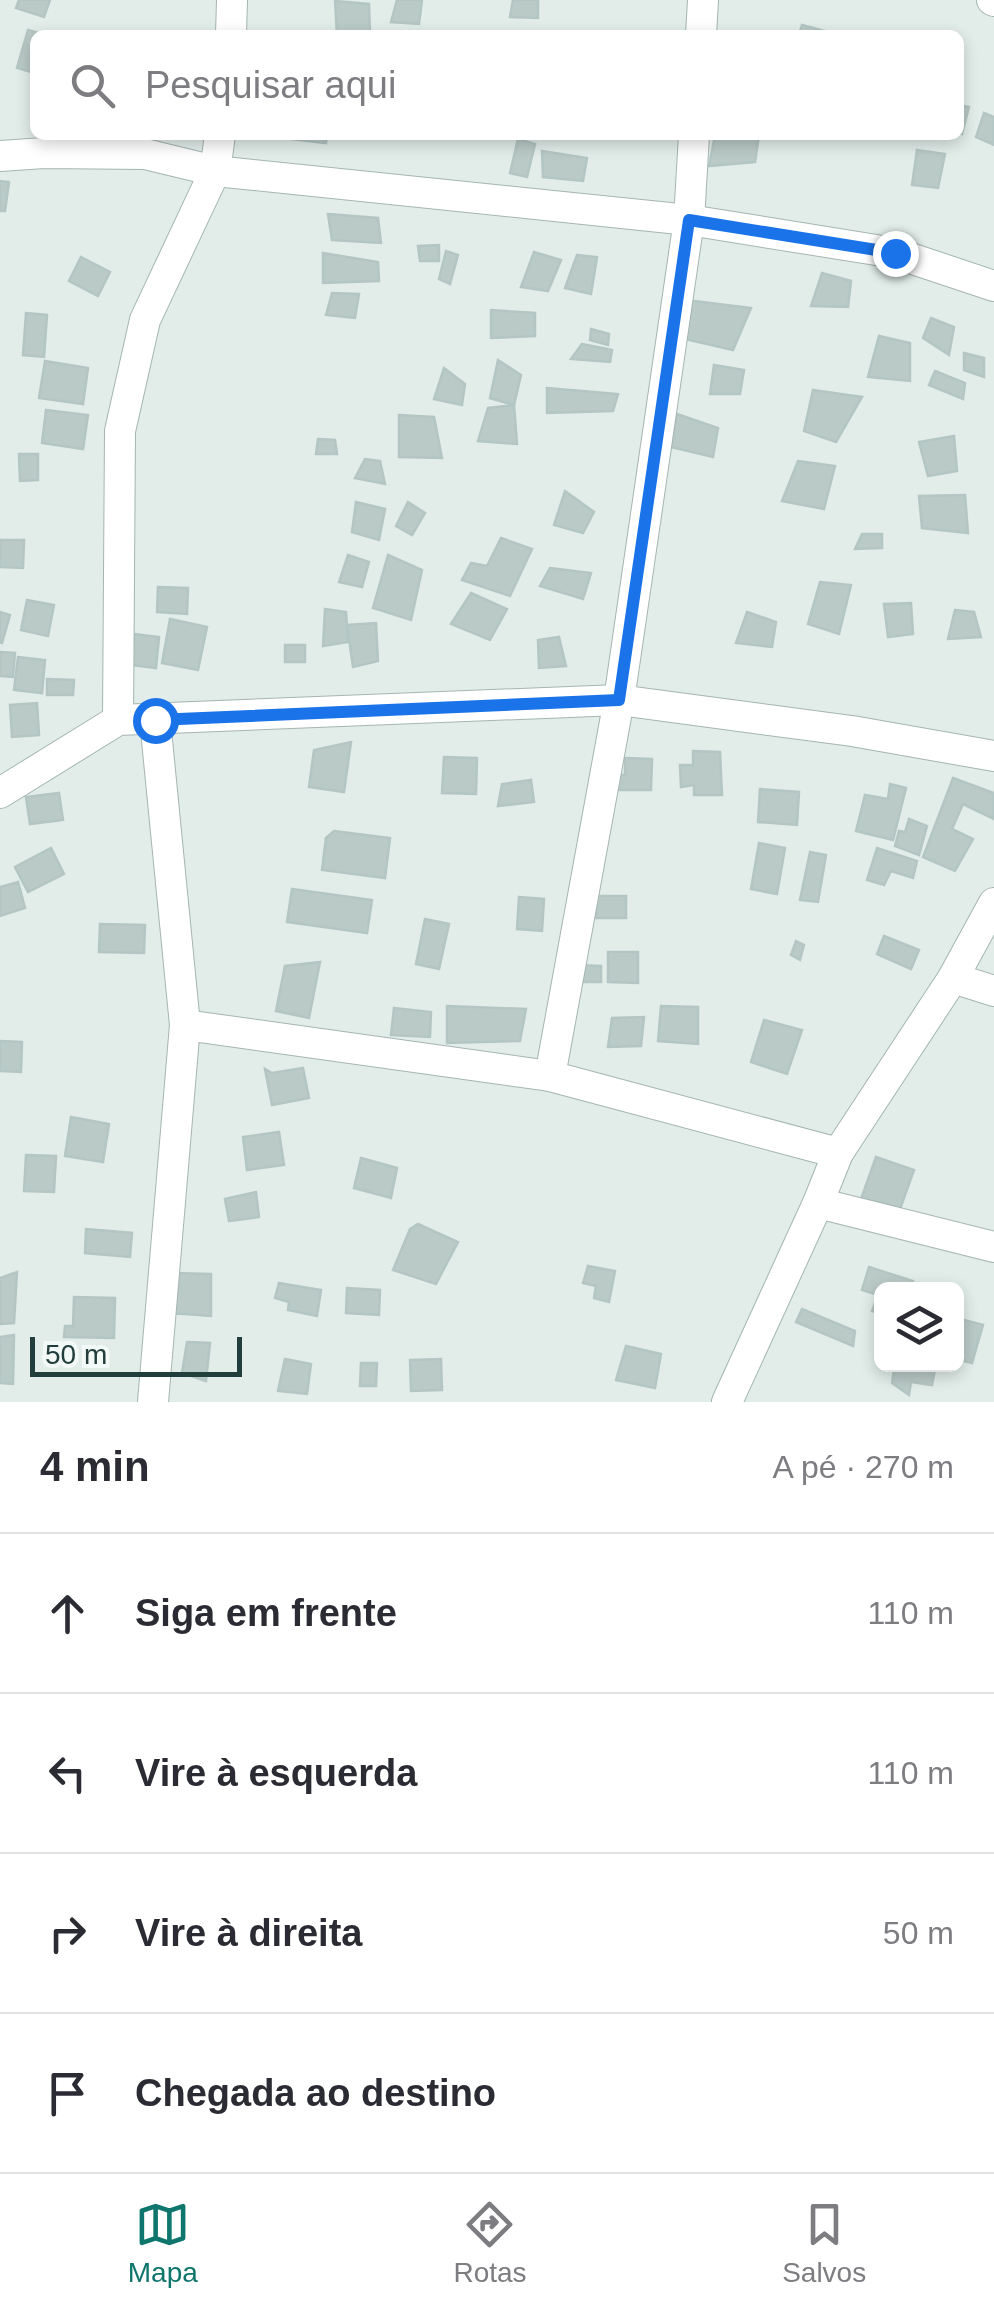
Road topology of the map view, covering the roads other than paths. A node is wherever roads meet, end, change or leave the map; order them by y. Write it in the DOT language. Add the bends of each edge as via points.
graph roads {
  1 [pos="232,0"];
  2 [pos="703,0"];
  3 [pos="231,30"];
  4 [pos="701,30"];
  5 [pos="219,140"];
  6 [pos="694,140"];
  7 [pos="0,156"];
  8 [pos="215,171"];
  9 [pos="689,220"];
  10 [pos="994,286"];
  11 [pos="619,700"];
  12 [pos="118,720"];
  13 [pos="155,720"];
  14 [pos="994,756"];
  15 [pos="0,792"];
  16 [pos="994,903"];
  17 [pos="953,978"];
  18 [pos="994,991"];
  19 [pos="184,1025"];
  20 [pos="550,1076"];
  21 [pos="838,1153"];
  22 [pos="818,1203"];
  23 [pos="994,1247"];
  24 [pos="153,1402"];
  25 [pos="727,1402"];
  1 -- 3 [label="street"];
  2 -- 4 [label="street"];
  5 -- 8 [label="street"];
  6 -- 9 [label="street"];
  7 -- 8 [label="street" via="145,154"];
  8 -- 9 [label="street"];
  8 -- 12 [label="street" via="144,320 120,431"];
  9 -- 10 [label="street" via="895,253"];
  9 -- 11 [label="street"];
  11 -- 13 [label="street"];
  11 -- 14 [label="street"];
  11 -- 20 [label="street"];
  12 -- 13 [label="street"];
  12 -- 15 [label="street"];
  13 -- 19 [label="street"];
  16 -- 17 [label="street"];
  17 -- 18 [label="street"];
  17 -- 21 [label="street"];
  19 -- 20 [label="street"];
  19 -- 24 [label="street"];
  20 -- 21 [label="street"];
  21 -- 22 [label="street"];
  22 -- 23 [label="street"];
  22 -- 25 [label="street"];
}
